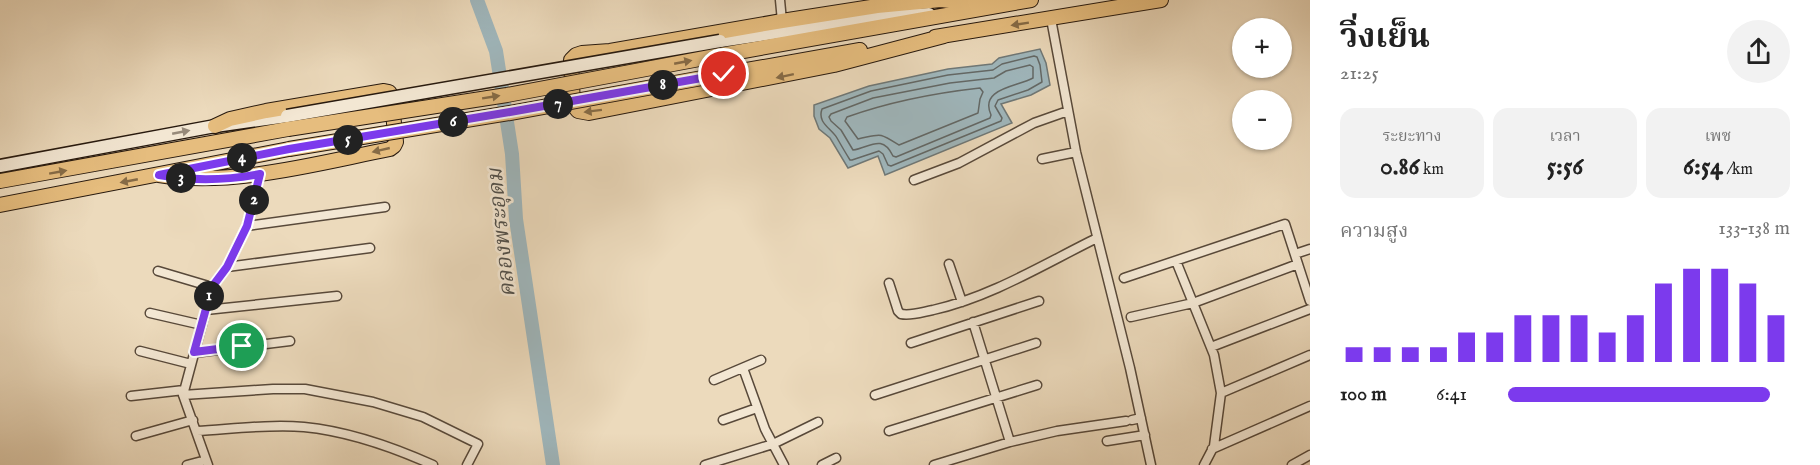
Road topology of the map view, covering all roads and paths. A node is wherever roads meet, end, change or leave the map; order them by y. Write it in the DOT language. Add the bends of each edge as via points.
graph roads {
  1 [pos="780,0"];
  2 [pos="1031,0"];
  3 [pos="1161,0"];
  4 [pos="877,3"];
  5 [pos="994,6"];
  6 [pos="1051,19"];
  7 [pos="782,21"];
  8 [pos="944,36"];
  9 [pos="1068,111"];
  10 [pos="287,123"];
  11 [pos="215,126"];
  12 [pos="1076,152"];
  13 [pos="1042,159"];
  14 [pos="0,166"];
  15 [pos="260,174"];
  16 [pos="159,175"];
  17 [pos="914,180"];
  18 [pos="0,182"];
  19 [pos="0,206"];
  20 [pos="385,207"];
  21 [pos="247,226"];
  22 [pos="1097,238"];
  23 [pos="370,248"];
  24 [pos="1310,249"];
  25 [pos="1295,254"];
  26 [pos="1176,261"];
  27 [pos="949,264"];
  28 [pos="1298,264"];
  29 [pos="227,267"];
  30 [pos="158,271"];
  31 [pos="1124,278"];
  32 [pos="889,283"];
  33 [pos="212,287"];
  34 [pos="337,296"];
  35 [pos="1309,296"];
  36 [pos="1040,301"];
  37 [pos="962,302"];
  38 [pos="1193,303"];
  39 [pos="1310,309"];
  40 [pos="206,310"];
  41 [pos="150,312"];
  42 [pos="1131,317"];
  43 [pos="973,322"];
  44 [pos="202,325"];
  45 [pos="290,340"];
  46 [pos="911,343"];
  47 [pos="1036,343"];
  48 [pos="1211,347"];
  49 [pos="140,351"];
  50 [pos="194,352"];
  51 [pos="1310,355"];
  52 [pos="761,360"];
  53 [pos="984,360"];
  54 [pos="191,364"];
  55 [pos="743,368"];
  56 [pos="714,380"];
  57 [pos="1037,385"];
  58 [pos="184,392"];
  59 [pos="1221,393"];
  60 [pos="875,395"];
  61 [pos="131,396"];
  62 [pos="996,398"];
  63 [pos="1310,405"];
  64 [pos="757,408"];
  65 [pos="193,420"];
  66 [pos="723,420"];
  67 [pos="1133,420"];
  68 [pos="818,422"];
  69 [pos="197,431"];
  70 [pos="889,431"];
  71 [pos="1145,435"];
  72 [pos="136,436"];
  73 [pos="1107,441"];
  74 [pos="1010,442"];
  75 [pos="772,444"];
  76 [pos="1212,449"];
  77 [pos="1310,455"];
  78 [pos="836,458"];
  79 [pos="207,463"];
  80 [pos="187,465"];
  81 [pos="433,465"];
  82 [pos="467,465"];
  83 [pos="705,465"];
  84 [pos="784,465"];
  85 [pos="822,465"];
  86 [pos="934,465"];
  87 [pos="1151,465"];
  88 [pos="1204,465"];
  89 [pos="1292,465"];
  1 -- 7 [label="street"];
  2 -- 5 [label="main road"];
  3 -- 6 [label="main road"];
  4 -- 5 [label="main road" via="941,0"];
  4 -- 7 [label="main road"];
  10 -- 5 [label="main road, one-way, bridge" via="507,95 720,48"];
  6 -- 8 [label="main road, one-way"];
  6 -- 9 [label="street"];
  8 -- 7 [label="main road, one-way" via="834,65 589,113 578,111 573,105 571,60 576,55"];
  8 -- 16 [label="main road, bridge"];
  9 -- 12 [label="street"];
  9 -- 17 [label="street"];
  10 -- 11 [label="main road"];
  18 -- 10 [label="main road, one-way"];
  14 -- 11 [label="main road, one-way"];
  11 -- 15 [label="main road, one-way" via="266,111 384,91 391,95 394,147"];
  12 -- 13 [label="street"];
  12 -- 22 [label="street"];
  15 -- 16 [label="main road" via="215,178"];
  15 -- 21 [label="street"];
  16 -- 19 [label="main road, one-way"];
  20 -- 21 [label="street"];
  21 -- 29 [label="street"];
  22 -- 37 [label="street"];
  22 -- 67 [label="street" via="1130,368"];
  23 -- 29 [label="street"];
  24 -- 25 [label="street"];
  25 -- 26 [label="street" via="1285,224"];
  25 -- 28 [label="street"];
  26 -- 31 [label="street"];
  26 -- 38 [label="street"];
  27 -- 37 [label="street"];
  28 -- 35 [label="street"];
  28 -- 38 [label="street"];
  29 -- 33 [label="street"];
  30 -- 33 [label="street"];
  32 -- 37 [label="street" via="901,314 912,315"];
  33 -- 40 [label="street"];
  34 -- 40 [label="street"];
  36 -- 43 [label="street"];
  38 -- 42 [label="street"];
  38 -- 48 [label="street"];
  39 -- 48 [label="street"];
  40 -- 44 [label="street"];
  41 -- 44 [label="street"];
  43 -- 46 [label="street"];
  43 -- 53 [label="street"];
  44 -- 50 [label="street"];
  45 -- 50 [label="street"];
  47 -- 53 [label="street"];
  48 -- 59 [label="street"];
  49 -- 54 [label="street"];
  50 -- 54 [label="street"];
  51 -- 59 [label="street"];
  52 -- 55 [label="street"];
  53 -- 60 [label="street"];
  53 -- 62 [label="street"];
  54 -- 58 [label="street"];
  55 -- 56 [label="street"];
  55 -- 64 [label="street"];
  57 -- 62 [label="street"];
  58 -- 61 [label="street"];
  58 -- 65 [label="street"];
  58 -- 82 [label="street" via="305,389 373,402 423,417 478,444"];
  59 -- 76 [label="street"];
  62 -- 70 [label="street"];
  62 -- 74 [label="street"];
  63 -- 76 [label="street"];
  64 -- 66 [label="street"];
  64 -- 75 [label="street"];
  65 -- 69 [label="street"];
  65 -- 72 [label="street"];
  67 -- 71 [label="street"];
  67 -- 74 [label="street"];
  68 -- 75 [label="street"];
  69 -- 79 [label="street"];
  69 -- 81 [label="street" via="304,427 356,437"];
  71 -- 73 [label="street"];
  71 -- 87 [label="street"];
  74 -- 86 [label="street"];
  75 -- 83 [label="street"];
  75 -- 84 [label="street"];
  76 -- 88 [label="street"];
  77 -- 89 [label="street"];
  78 -- 85 [label="street"];
  79 -- 80 [label="street"];
}
